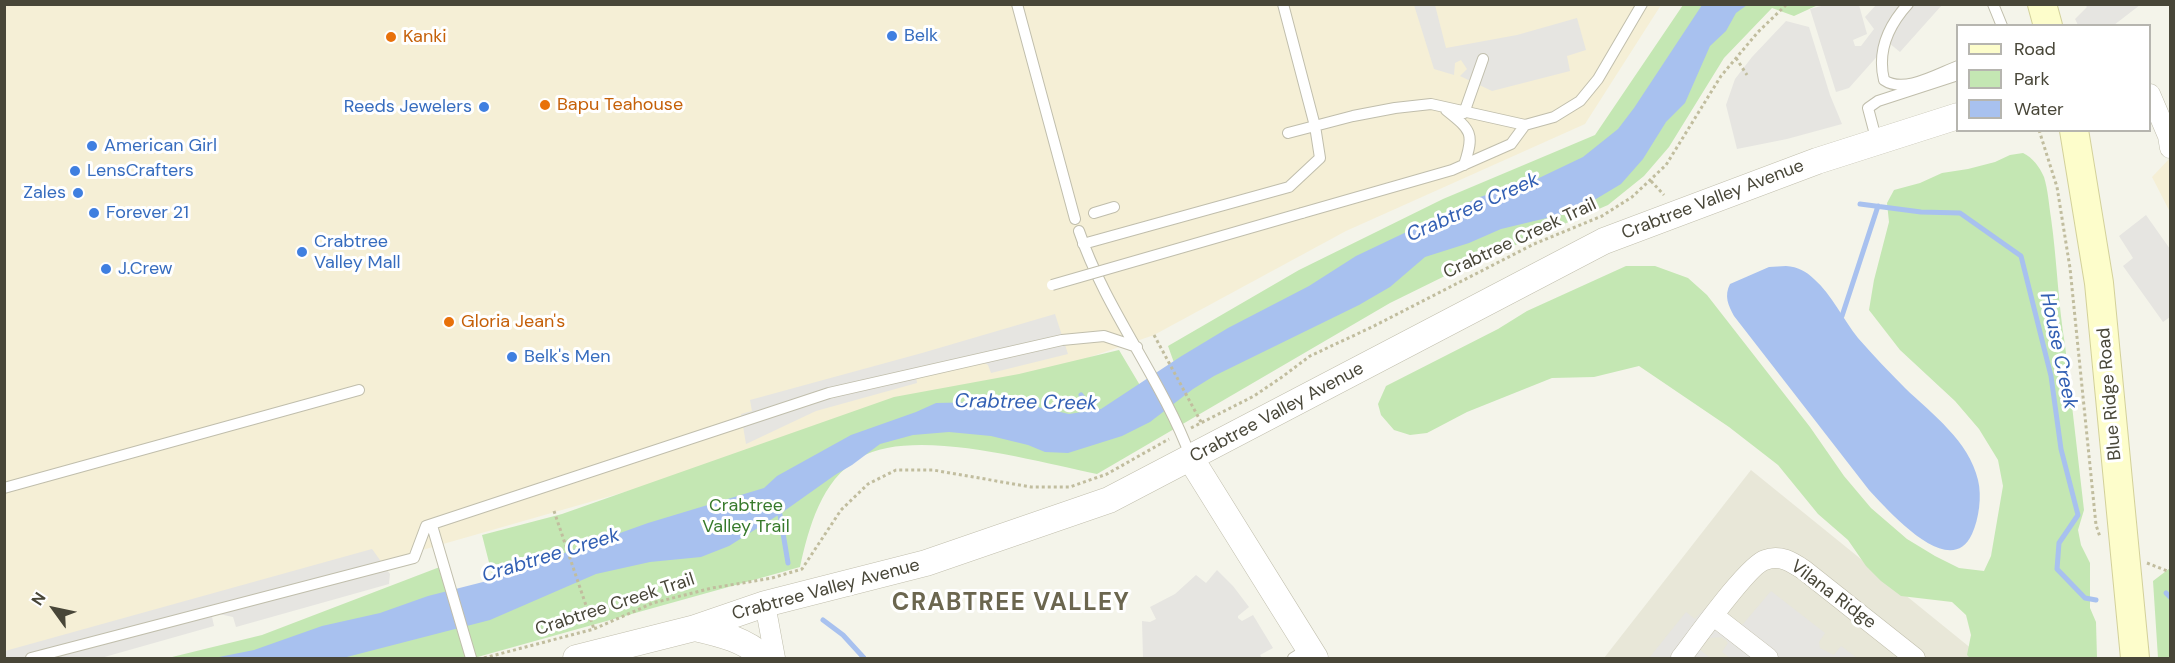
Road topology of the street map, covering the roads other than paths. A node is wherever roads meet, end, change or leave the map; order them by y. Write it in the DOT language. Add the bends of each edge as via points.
graph roads {
  1 [pos="1017,4"];
  2 [pos="1283,4"];
  3 [pos="1642,4"];
  4 [pos="1908,4"];
  5 [pos="1993,4"];
  6 [pos="2043,4"];
  7 [pos="2001,24"];
  8 [pos="2048,24"];
  9 [pos="1482,59"];
  10 [pos="1956,67"];
  11 [pos="1956,76"];
  12 [pos="2151,96"];
  13 [pos="1444,107"];
  14 [pos="1464,112"];
  15 [pos="1956,117"];
  16 [pos="1525,125"];
  17 [pos="1315,126"];
  18 [pos="2074,132"];
  19 [pos="1288,134"];
  20 [pos="1878,142"];
  21 [pos="2170,148"];
  22 [pos="1464,165"];
  23 [pos="1114,207"];
  24 [pos="1094,213"];
  25 [pos="1075,219"];
  26 [pos="1078,231"];
  27 [pos="1083,244"];
  28 [pos="1052,285"];
  29 [pos="1137,347"];
  30 [pos="359,390"];
  31 [pos="1191,459"];
  32 [pos="4,488"];
  33 [pos="433,530"];
  34 [pos="765,604"];
  35 [pos="1714,616"];
  36 [pos="695,628"];
  37 [pos="1306,655"];
  38 [pos="31,658"];
  39 [pos="471,658"];
  40 [pos="576,658"];
  41 [pos="765,658"];
  42 [pos="775,658"];
  43 [pos="1681,658"];
  44 [pos="1768,658"];
  45 [pos="1915,658"];
  46 [pos="2135,658"];
  1 -- 25 [label="lane"];
  2 -- 17 [label="lane"];
  3 -- 16 [label="lane" via="1598,79 1580,101 1554,117"];
  4 -- 10 [label="lane" via="1885,39 1880,64 1884,80 1891,85 1903,85"];
  5 -- 7 [label="lane"];
  6 -- 8 [label="main road"];
  9 -- 14 [label="lane"];
  11 -- 20 [label="lane" via="1878,101 1868,108"];
  12 -- 21 [label="street"];
  13 -- 14 [label="lane"];
  13 -- 17 [label="lane" via="1431,104 1395,108"];
  13 -- 22 [label="lane" via="1466,125 1471,143"];
  14 -- 16 [label="lane"];
  15 -- 20 [label="street, Crabtree Valley Avenue"];
  16 -- 22 [label="lane" via="1511,144"];
  17 -- 19 [label="lane"];
  17 -- 27 [label="lane" via="1320,158 1289,187"];
  18 -- 46 [label="main road, Blue Ridge Road" via="2099,283"];
  20 -- 31 [label="street, Crabtree Valley Avenue" via="1604,241"];
  22 -- 28 [label="lane, bridge"];
  23 -- 24 [label="lane"];
  26 -- 27 [label="lane"];
  27 -- 29 [label="lane"];
  29 -- 31 [label="lane" via="1182,433"];
  29 -- 38 [label="lane" via="1104,336 1062,340 829,393 426,526 414,558"];
  30 -- 32 [label="lane"];
  31 -- 34 [label="street, Crabtree Valley Avenue" via="1109,500 936,559"];
  31 -- 37 [label="street"];
  33 -- 39 [label="lane"];
  34 -- 36 [label="street, Crabtree Valley Avenue"];
  34 -- 42 [label="street"];
  35 -- 43 [label="street, Vilana Ridge"];
  35 -- 44 [label="street"];
  35 -- 45 [label="street, Vilana Ridge" via="1754,566 1781,558 1804,570"];
  36 -- 40 [label="street, Crabtree Valley Avenue"];
  36 -- 41 [label="street" via="729,637"];
}
